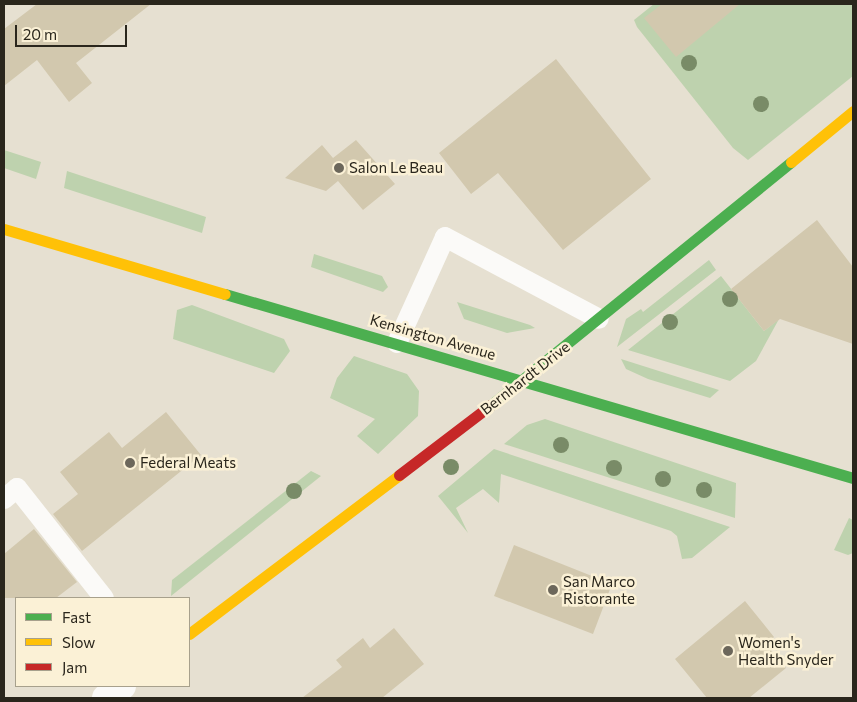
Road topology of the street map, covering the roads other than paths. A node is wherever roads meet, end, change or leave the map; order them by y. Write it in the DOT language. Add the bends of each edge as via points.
graph roads {
  1 [pos="853,111"];
  2 [pos="4,229"];
  3 [pos="599,319"];
  4 [pos="398,343"];
  5 [pos="525,379"];
  6 [pos="853,478"];
  7 [pos="4,499"];
  8 [pos="103,597"];
  9 [pos="190,633"];
  10 [pos="121,687"];
  11 [pos="106,698"];
  1 -- 3 [label="street, Bernhardt Drive"];
  2 -- 4 [label="street, Kensington Avenue"];
  3 -- 4 [label="lane" via="445,237"];
  3 -- 5 [label="street, Bernhardt Drive"];
  4 -- 5 [label="street, Kensington Avenue"];
  5 -- 6 [label="street, Kensington Avenue"];
  5 -- 9 [label="street, Bernhardt Drive"];
  7 -- 8 [label="lane" via="17,488"];
  10 -- 11 [label="street"];
}
